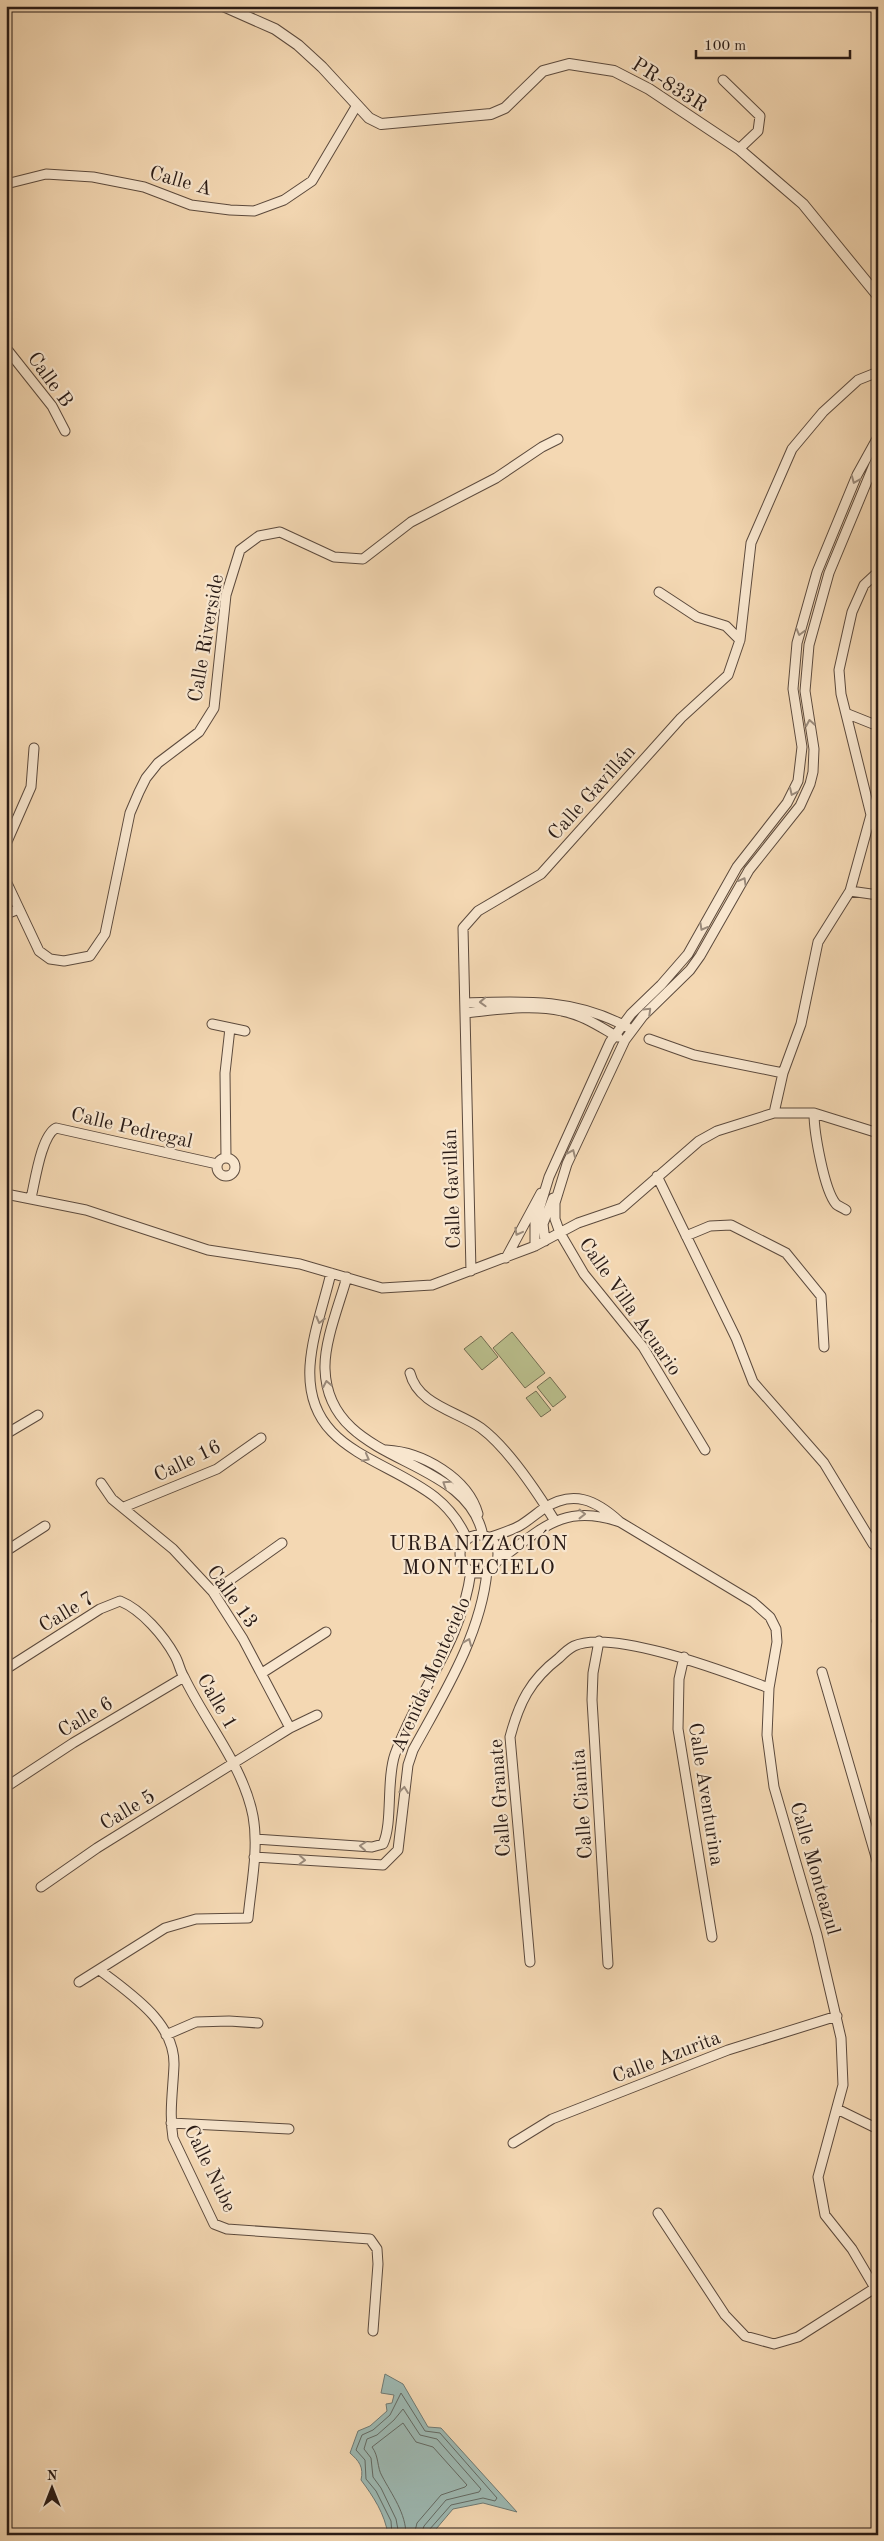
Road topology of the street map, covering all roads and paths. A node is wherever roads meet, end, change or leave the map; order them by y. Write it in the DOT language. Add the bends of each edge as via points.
graph roads {
  1 [pos="223,6"];
  2 [pos="723,80"];
  3 [pos="358,105"];
  4 [pos="739,149"];
  5 [pos="6,184"];
  6 [pos="878,296"];
  7 [pos="6,348"];
  8 [pos="878,372"];
  9 [pos="65,431"];
  10 [pos="878,437"];
  11 [pos="558,439"];
  12 [pos="878,455"];
  13 [pos="878,572"];
  14 [pos="659,592"];
  15 [pos="740,640"];
  16 [pos="848,714"];
  17 [pos="878,726"];
  18 [pos="34,748"];
  19 [pos="6,844"];
  20 [pos="6,882"];
  21 [pos="850,891"];
  22 [pos="878,895"];
  23 [pos="19,909"];
  24 [pos="6,914"];
  25 [pos="465,1003"];
  26 [pos="465,1013"];
  27 [pos="212,1024"];
  28 [pos="622,1024"];
  29 [pos="230,1028"];
  30 [pos="631,1030"];
  31 [pos="245,1031"];
  32 [pos="614,1035"];
  33 [pos="649,1039"];
  34 [pos="625,1040"];
  35 [pos="783,1073"];
  36 [pos="774,1113"];
  37 [pos="814,1113"];
  38 [pos="878,1133"];
  39 [pos="226,1158"];
  40 [pos="217,1164"];
  41 [pos="657,1176"];
  42 [pos="549,1178"];
  43 [pos="561,1181"];
  44 [pos="6,1194"];
  45 [pos="31,1198"];
  46 [pos="846,1210"];
  47 [pos="560,1233"];
  48 [pos="686,1236"];
  49 [pos="545,1241"];
  50 [pos="535,1246"];
  51 [pos="506,1258"];
  52 [pos="471,1271"];
  53 [pos="331,1273"];
  54 [pos="347,1277"];
  55 [pos="824,1347"];
  56 [pos="410,1373"];
  57 [pos="38,1415"];
  58 [pos="6,1434"];
  59 [pos="261,1438"];
  60 [pos="705,1450"];
  61 [pos="101,1483"];
  62 [pos="124,1507"];
  63 [pos="546,1507"];
  64 [pos="555,1521"];
  65 [pos="620,1522"];
  66 [pos="45,1526"];
  67 [pos="486,1537"];
  68 [pos="468,1539"];
  69 [pos="282,1543"];
  70 [pos="878,1548"];
  71 [pos="6,1551"];
  72 [pos="495,1563"];
  73 [pos="471,1571"];
  74 [pos="487,1571"];
  75 [pos="214,1592"];
  76 [pos="120,1601"];
  77 [pos="326,1632"];
  78 [pos="600,1641"];
  79 [pos="684,1657"];
  80 [pos="6,1669"];
  81 [pos="822,1672"];
  82 [pos="262,1673"];
  83 [pos="184,1677"];
  84 [pos="769,1688"];
  85 [pos="317,1715"];
  86 [pos="290,1728"];
  87 [pos="233,1765"];
  88 [pos="6,1787"];
  89 [pos="255,1838"];
  90 [pos="254,1857"];
  91 [pos="878,1864"];
  92 [pos="41,1887"];
  93 [pos="712,1937"];
  94 [pos="530,1962"];
  95 [pos="608,1964"];
  96 [pos="100,1970"];
  97 [pos="79,1982"];
  98 [pos="837,2016"];
  99 [pos="258,2023"];
  100 [pos="166,2035"];
  101 [pos="837,2110"];
  102 [pos="171,2123"];
  103 [pos="289,2129"];
  104 [pos="878,2129"];
  105 [pos="514,2143"];
  106 [pos="658,2213"];
  107 [pos="373,2331"];
  1 -- 3 [label="street, PR-833R / PR-833R" via="276,29 298,45"];
  2 -- 4 [label="street" via="760,116 758,132"];
  3 -- 4 [label="street, PR-833R / PR-833R" via="369,118 381,124 491,114 505,108 543,71 570,64 614,70"];
  3 -- 5 [label="street, Calle A" via="312,181 284,200 254,211 191,205 144,187 93,177 46,174"];
  4 -- 6 [label="street, PR-833R / PR-833R" via="803,204"];
  7 -- 9 [label="street, Calle B" via="52,406"];
  8 -- 15 [label="street, Calle Gavillán" via="858,380 823,412 792,449 751,543"];
  10 -- 28 [label="street, one-way" via="857,475 818,572 797,643 793,689 802,747 798,781 787,803 737,867 688,954"];
  11 -- 23 [label="street, Calle Riverside" via="496,478 411,522 363,559 334,557 280,532 259,536 240,550 226,595 214,708 199,732 158,763 139,792 130,812 105,934 98,947 90,956 81,959 50,959 39,952"];
  30 -- 12 [label="street, one-way" via="690,970 749,870 800,806 810,784 814,750 805,691 809,645 828,573"];
  13 -- 16 [label="street" via="864,585 846,633 839,670 841,694"];
  14 -- 15 [label="street" via="697,617 726,626"];
  15 -- 25 [label="street, Calle Gavillán" via="728,676 681,718 541,874 478,911 463,928"];
  16 -- 17 [label="street"];
  16 -- 21 [label="street" via="871,815"];
  18 -- 19 [label="street" via="31,787"];
  20 -- 23 [label="street, Calle Riverside"];
  21 -- 22 [label="street"];
  21 -- 35 [label="street" via="818,942 802,1024"];
  23 -- 24 [label="street"];
  25 -- 26 [label="street, Calle Gavillán"];
  28 -- 25 [label="street, one-way" via="566,1004 529,1001"];
  26 -- 32 [label="street" via="525,1008 561,1010 595,1023"];
  26 -- 52 [label="street, Calle Gavillán"];
  27 -- 29 [label="street"];
  28 -- 30 [label="street"];
  28 -- 32 [label="street"];
  29 -- 31 [label="street"];
  29 -- 39 [label="street, Calle Pedregal" via="225,1073"];
  30 -- 34 [label="street"];
  32 -- 34 [label="street"];
  32 -- 42 [label="street"];
  33 -- 35 [label="street" via="694,1055"];
  43 -- 34 [label="street, one-way"];
  35 -- 36 [label="street"];
  36 -- 37 [label="street"];
  36 -- 41 [label="street" via="699,1141"];
  37 -- 38 [label="street"];
  37 -- 46 [label="street" via="816,1136 831,1196"];
  39 -- 40 [label="street"];
  39 -- 40 [label="street" via="234,1163 235,1169 231,1174 220,1174"];
  40 -- 45 [label="street, Calle Pedregal" via="56,1128 45,1140"];
  41 -- 47 [label="street" via="622,1208 578,1223"];
  41 -- 48 [label="street"];
  42 -- 50 [label="street" via="535,1223"];
  42 -- 51 [label="street, one-way"];
  43 -- 47 [label="street, Calle Villa Acuario" via="554,1212"];
  43 -- 49 [label="street" via="545,1216 542,1230"];
  44 -- 45 [label="street"];
  45 -- 53 [label="street" via="86,1210 208,1250 300,1264"];
  47 -- 49 [label="street"];
  47 -- 60 [label="street, Calle Villa Acuario" via="584,1274 643,1347"];
  48 -- 55 [label="street" via="710,1226 731,1225 786,1253 821,1296"];
  48 -- 70 [label="street" via="736,1338 753,1382 824,1463"];
  49 -- 50 [label="street"];
  50 -- 51 [label="street"];
  51 -- 52 [label="street"];
  52 -- 54 [label="street" via="432,1285 382,1288"];
  53 -- 54 [label="street"];
  53 -- 68 [label="street, one-way" via="311,1352 313,1401 320,1415 326,1426 348,1447 435,1497 459,1522"];
  67 -- 54 [label="street, one-way" via="480,1522 454,1489 358,1434 341,1418 332,1402 326,1381 325,1358"];
  56 -- 63 [label="street" via="416,1389 425,1397 490,1436 524,1475"];
  57 -- 58 [label="street"];
  59 -- 62 [label="street, Calle 16" via="217,1469"];
  61 -- 62 [label="street, Calle 13" via="112,1499"];
  62 -- 75 [label="street, Calle 13" via="173,1549"];
  63 -- 64 [label="street"];
  63 -- 65 [label="street, Calle Monteazul" via="556,1501 588,1499 605,1508"];
  63 -- 67 [label="street, Calle Monteazul" via="521,1525"];
  64 -- 65 [label="street, Calle Monteazul, one-way" via="575,1514 593,1514"];
  64 -- 72 [label="street, Calle Monteazul"];
  65 -- 84 [label="street, Calle Monteazul" via="753,1602 770,1617 776,1629 776,1642"];
  66 -- 71 [label="street"];
  67 -- 68 [label="street"];
  67 -- 72 [label="street" via="497,1552"];
  68 -- 73 [label="street" via="461,1548 460,1559"];
  69 -- 75 [label="street"];
  72 -- 74 [label="street"];
  73 -- 74 [label="street"];
  73 -- 89 [label="street, Avenida Montecielo, one-way" via="469,1591 453,1639 404,1731 395,1755 383,1844 372,1847"];
  90 -- 74 [label="street, Avenida Montecielo, one-way" via="383,1864 398,1850 408,1765 468,1644 485,1596"];
  75 -- 82 [label="street, Calle 13"];
  76 -- 80 [label="street, Calle 7" via="100,1609"];
  76 -- 83 [label="street, Calle 1" via="133,1606 158,1634 175,1656"];
  77 -- 82 [label="street"];
  78 -- 79 [label="street, Calle Granate"];
  78 -- 94 [label="street, Calle Granate" via="574,1646 531,1684 517,1711 510,1737"];
  78 -- 95 [label="street, Calle Cianita" via="593,1673 592,1700"];
  79 -- 84 [label="street, Calle Granate"];
  79 -- 93 [label="street, Calle Aventurina" via="679,1679 678,1729"];
  81 -- 91 [label="street"];
  82 -- 86 [label="street, Calle 13"];
  83 -- 87 [label="street, Calle 1"];
  83 -- 88 [label="street, Calle 6"];
  84 -- 98 [label="street, Calle Monteazul" via="767,1735 774,1787"];
  85 -- 86 [label="street, Calle 5"];
  86 -- 87 [label="street, Calle 5"];
  87 -- 89 [label="street, Calle 1" via="245,1791"];
  87 -- 92 [label="street, Calle 5" via="97,1848"];
  89 -- 90 [label="street, Calle 1"];
  90 -- 96 [label="street, Calle 1" via="248,1918 196,1919 165,1928"];
  96 -- 97 [label="street"];
  96 -- 100 [label="street, Calle Nube" via="146,2006"];
  98 -- 101 [label="street, Calle Monteazul" via="842,2038 843,2085"];
  98 -- 105 [label="street, Calle Azurita" via="728,2050 552,2119"];
  99 -- 100 [label="street" via="196,2022"];
  100 -- 102 [label="street, Calle Nube" via="173,2047 174,2064"];
  101 -- 104 [label="street"];
  101 -- 106 [label="street, Calle Monteazul" via="818,2177 825,2215 852,2249 874,2288 798,2337 774,2344 745,2336 725,2315"];
  102 -- 103 [label="street"];
  102 -- 107 [label="street, Calle Nube" via="173,2138 214,2224 227,2229 370,2239 377,2249 378,2264"];
}
